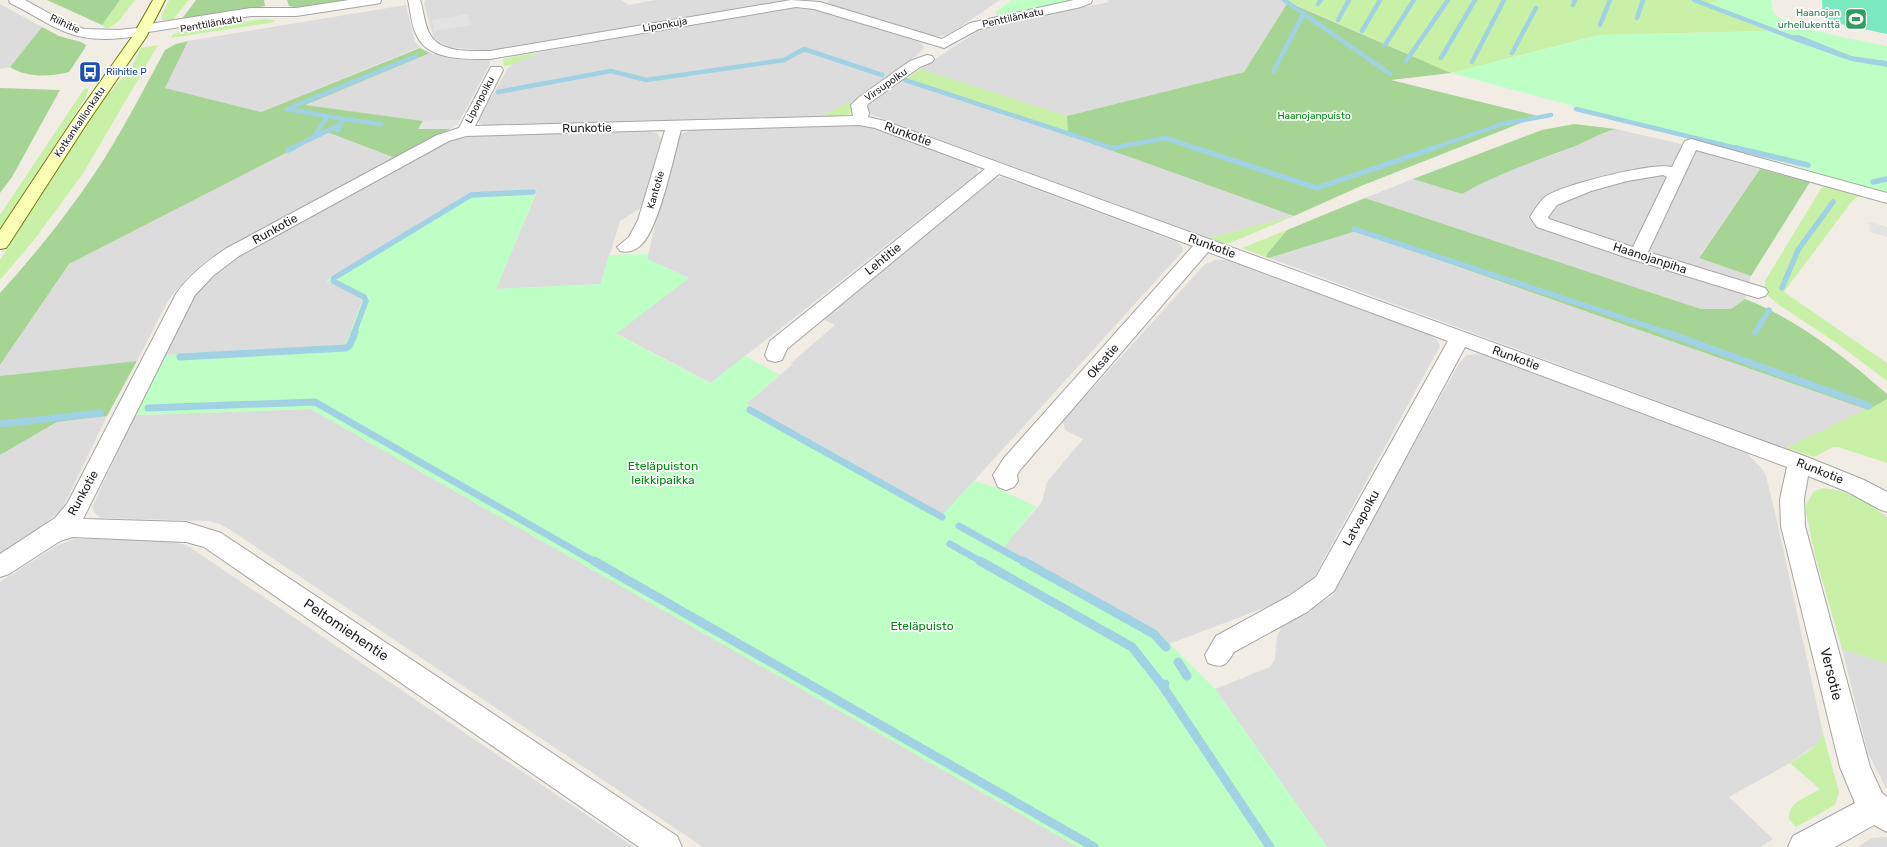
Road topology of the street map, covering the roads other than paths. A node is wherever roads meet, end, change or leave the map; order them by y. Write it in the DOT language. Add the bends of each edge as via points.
graph roads {
  1 [pos="15,0"];
  2 [pos="159,0"];
  3 [pos="375,0"];
  4 [pos="414,0"];
  5 [pos="1086,0"];
  6 [pos="819,2"];
  7 [pos="141,33"];
  8 [pos="944,44"];
  9 [pos="927,58"];
  10 [pos="496,70"];
  11 [pos="859,120"];
  12 [pos="674,126"];
  13 [pos="465,131"];
  14 [pos="996,166"];
  15 [pos="1676,174"];
  16 [pos="1887,198"];
  17 [pos="1206,243"];
  18 [pos="0,244"];
  19 [pos="626,247"];
  20 [pos="1638,255"];
  21 [pos="1758,292"];
  22 [pos="1460,337"];
  23 [pos="776,355"];
  24 [pos="1799,463"];
  25 [pos="1006,481"];
  26 [pos="1887,503"];
  27 [pos="53,533"];
  28 [pos="0,567"];
  29 [pos="1218,655"];
  30 [pos="1879,810"];
  31 [pos="666,847"];
  32 [pos="1804,847"];
  1 -- 7 [label="street, Riihitie" via="83,33"];
  2 -- 7 [label="street, Kotkankallionkatu"];
  3 -- 7 [label="street, Penttilänkatu"];
  4 -- 6 [label="street, Liponkuja" via="423,34 431,45 447,51 484,55 510,53 788,4"];
  5 -- 8 [label="street, Penttilänkatu" via="975,26"];
  6 -- 8 [label="street, Liponkuja"];
  7 -- 18 [label="street, Kotkankallionkatu"];
  9 -- 11 [label="street, Virsupolku" via="863,101 859,105"];
  10 -- 13 [label="street, Liponpolku"];
  11 -- 12 [label="street, Runkotie"];
  11 -- 14 [label="street, Runkotie" via="879,124"];
  12 -- 13 [label="street, Runkotie"];
  12 -- 19 [label="street, Kantotie" via="647,220 636,240"];
  13 -- 27 [label="street, Runkotie" via="443,138 233,252 197,279 182,301 76,510 64,525"];
  14 -- 17 [label="street, Runkotie"];
  14 -- 23 [label="street, Lehtitie" via="777,346"];
  15 -- 16 [label="street" via="1691,144"];
  15 -- 20 [label="street"];
  15 -- 20 [label="street, Haanojanpiha" via="1664,170 1656,171 1585,187 1552,201 1539,217 1543,223"];
  17 -- 22 [label="street, Runkotie"];
  17 -- 25 [label="street, Oksatie" via="1012,464 1005,475"];
  20 -- 21 [label="street, Haanojanpiha"];
  22 -- 24 [label="street, Runkotie"];
  22 -- 29 [label="street, Latvapolku" via="1325,584 1298,604 1225,644"];
  24 -- 26 [label="street, Runkotie" via="1856,486"];
  24 -- 30 [label="street, Versotie" via="1792,499 1793,526 1855,768"];
  27 -- 28 [label="street, Peltomiehentie"];
  27 -- 31 [label="street, Peltomiehentie" via="73,528 174,530 212,540"];
  30 -- 32 [label="street, Versotie" via="1866,813"];
}
